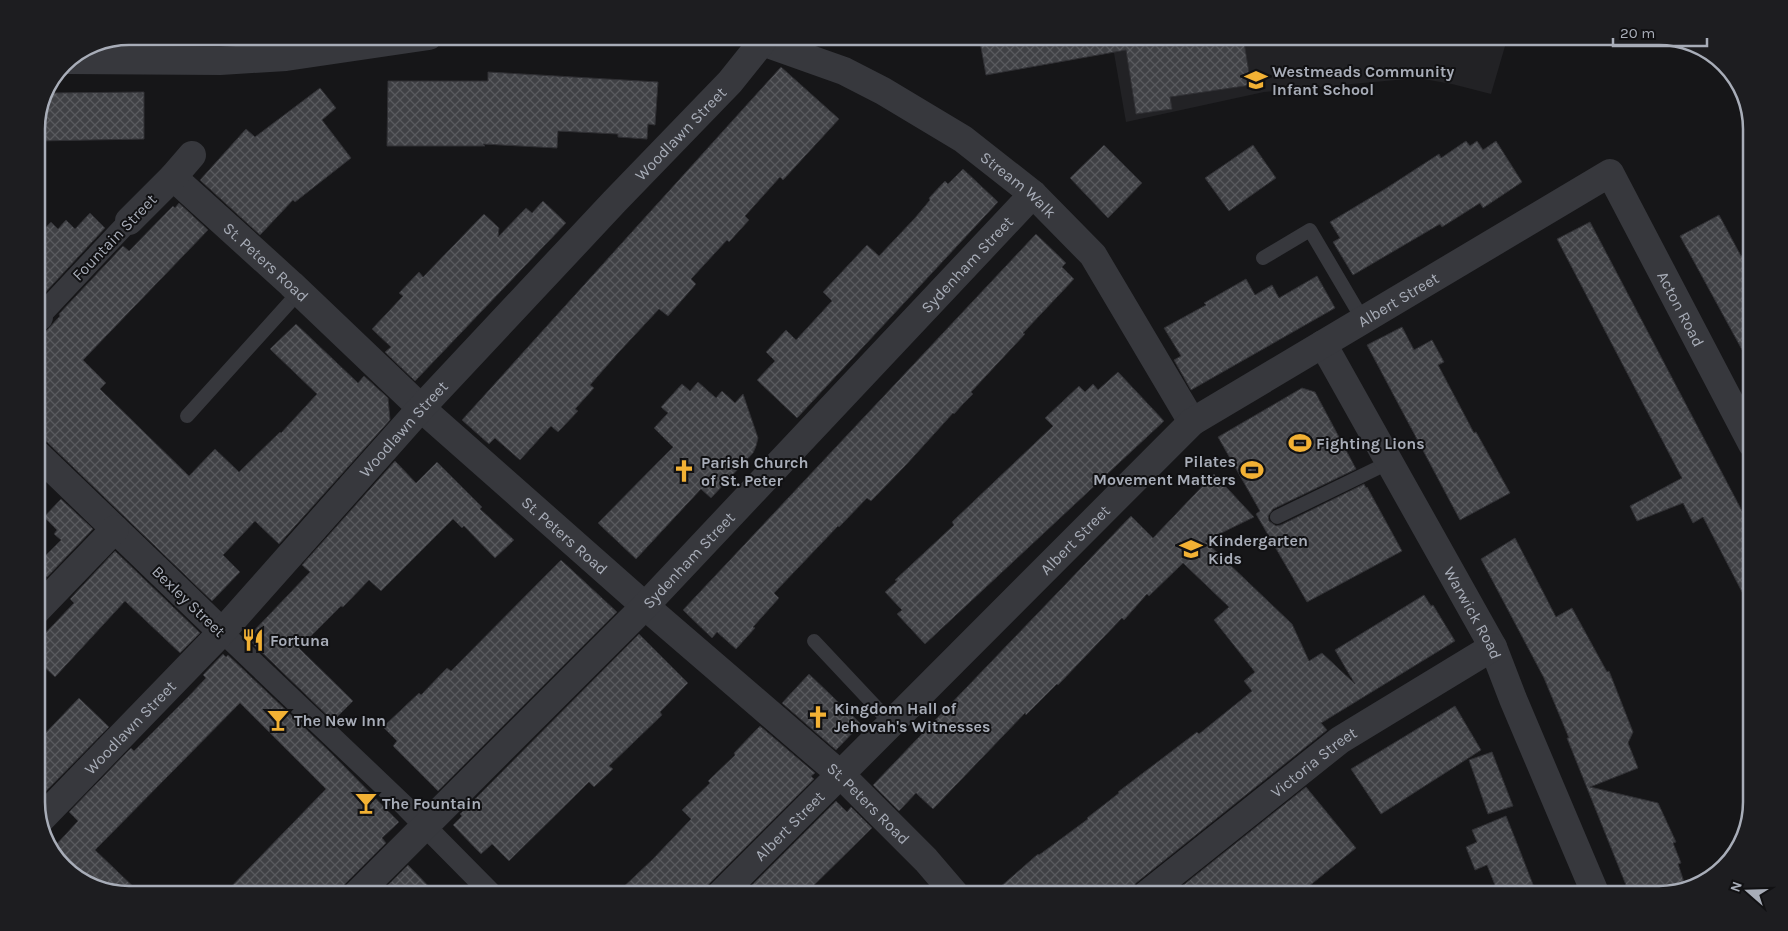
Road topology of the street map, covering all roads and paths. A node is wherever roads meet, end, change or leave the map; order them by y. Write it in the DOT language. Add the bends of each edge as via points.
graph roads {
  1 [pos="300,45"];
  2 [pos="758,45"];
  3 [pos="777,45"];
  4 [pos="286,46"];
  5 [pos="81,60"];
  6 [pos="192,155"];
  7 [pos="1610,172"];
  8 [pos="173,177"];
  9 [pos="1032,194"];
  10 [pos="129,221"];
  11 [pos="1263,258"];
  12 [pos="299,292"];
  13 [pos="45,311"];
  14 [pos="1363,320"];
  15 [pos="1323,344"];
  16 [pos="421,408"];
  17 [pos="187,416"];
  18 [pos="1192,422"];
  19 [pos="1743,427"];
  20 [pos="45,462"];
  21 [pos="1390,462"];
  22 [pos="1277,517"];
  23 [pos="115,529"];
  24 [pos="45,602"];
  25 [pos="645,606"];
  26 [pos="222,632"];
  27 [pos="814,641"];
  28 [pos="1494,647"];
  29 [pos="890,723"];
  30 [pos="840,774"];
  31 [pos="46,814"];
  32 [pos="425,826"];
  33 [pos="365,886"];
  34 [pos="484,886"];
  35 [pos="729,886"];
  36 [pos="948,886"];
  37 [pos="1157,886"];
  38 [pos="1592,886"];
  1 -- 4 [label="street"];
  2 -- 16 [label="street, Woodlawn Street" via="730,82"];
  3 -- 9 [label="street, Stream Walk" via="844,71 883,91 963,139"];
  4 -- 5 [label="street" via="220,60"];
  6 -- 8 [label="street, Fountain Street"];
  7 -- 14 [label="street, Albert Street"];
  7 -- 19 [label="street, Acton Road"];
  8 -- 10 [label="street, Fountain Street"];
  8 -- 12 [label="street, St. Peters Road"];
  9 -- 18 [label="street, Stream Walk" via="1093,255"];
  9 -- 25 [label="street, Sydenham Street"];
  10 -- 13 [label="street, Fountain Street"];
  11 -- 14 [label="lane" via="1310,230"];
  12 -- 16 [label="street, St. Peters Road"];
  12 -- 17 [label="lane"];
  14 -- 15 [label="street, Albert Street"];
  15 -- 18 [label="street, Albert Street"];
  15 -- 21 [label="street, Warwick Road"];
  16 -- 25 [label="street, St. Peters Road"];
  16 -- 26 [label="street, Woodlawn Street"];
  18 -- 29 [label="street, Albert Street"];
  20 -- 23 [label="street, Bexley Street"];
  21 -- 22 [label="lane"];
  21 -- 28 [label="street, Warwick Road"];
  23 -- 24 [label="street"];
  23 -- 26 [label="street, Bexley Street"];
  25 -- 30 [label="street, St. Peters Road"];
  25 -- 32 [label="street, Sydenham Street"];
  26 -- 31 [label="street, Woodlawn Street"];
  26 -- 32 [label="street, Bexley Street"];
  27 -- 29 [label="lane"];
  28 -- 37 [label="street, Victoria Street" via="1340,740"];
  28 -- 38 [label="street, Warwick Road"];
  29 -- 30 [label="street, Albert Street"];
  30 -- 35 [label="street, Albert Street"];
  30 -- 36 [label="street, St. Peters Road"];
  32 -- 33 [label="street, Sydenham Street"];
  32 -- 34 [label="street, Bexley Street"];
}
